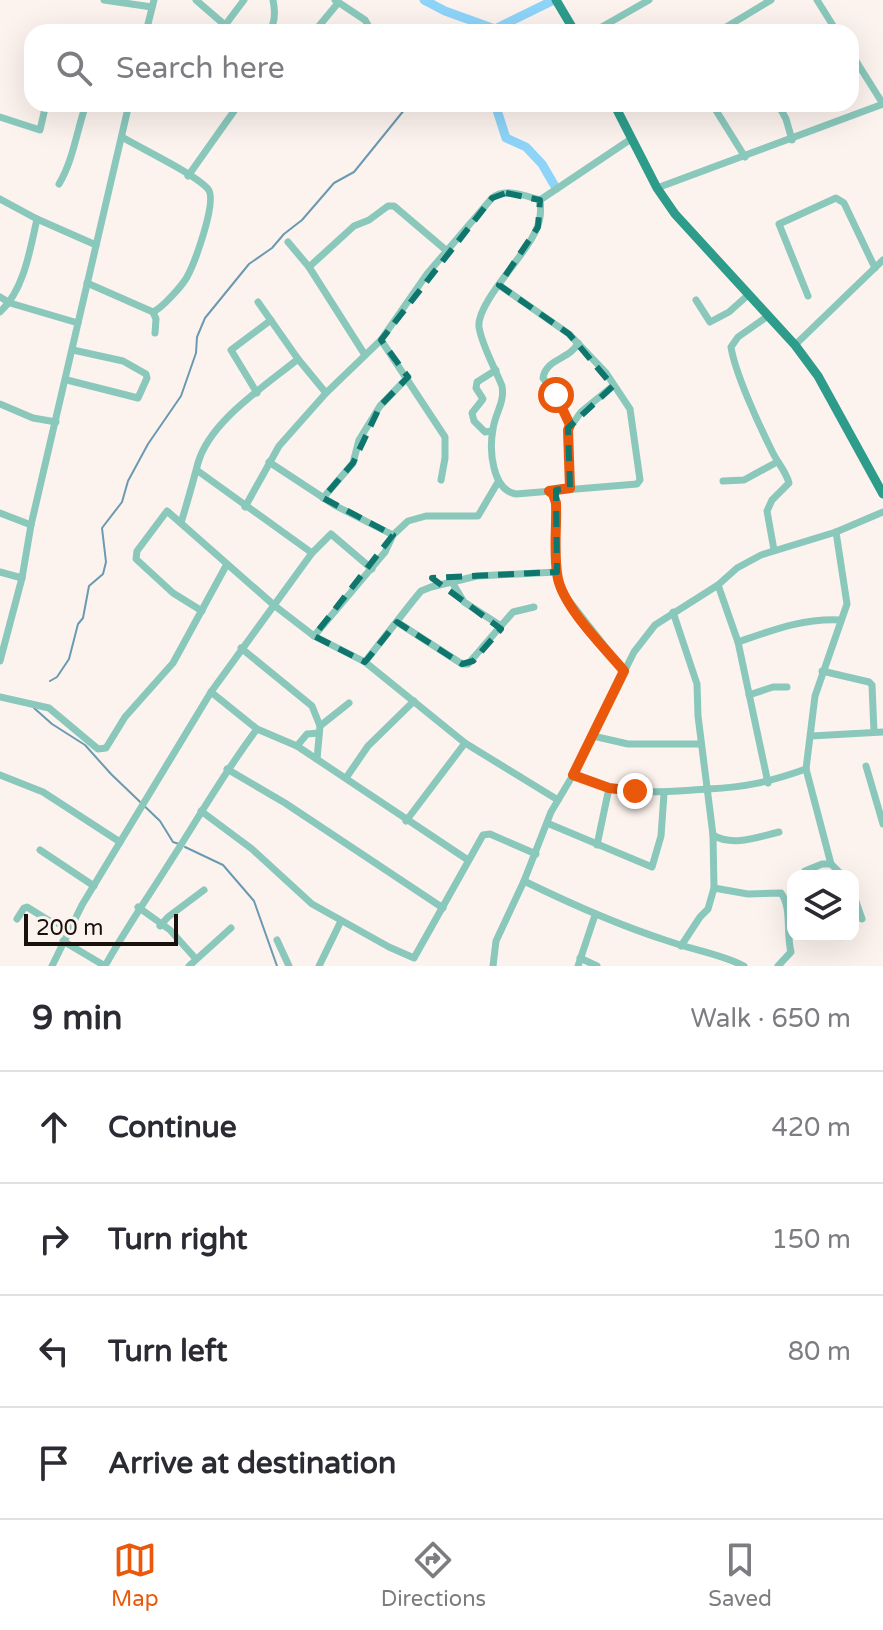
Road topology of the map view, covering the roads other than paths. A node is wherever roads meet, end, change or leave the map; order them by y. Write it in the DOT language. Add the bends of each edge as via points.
graph roads {
  1 [pos="104,0"];
  2 [pos="196,0"];
  3 [pos="244,0"];
  4 [pos="273,0"];
  5 [pos="556,0"];
  6 [pos="649,0"];
  7 [pos="771,0"];
  8 [pos="817,0"];
  9 [pos="337,1"];
  10 [pos="153,4"];
  11 [pos="148,24"];
  12 [pos="226,24"];
  13 [pos="273,24"];
  14 [pos="320,24"];
  15 [pos="367,24"];
  16 [pos="570,24"];
  17 [pos="607,24"];
  18 [pos="739,24"];
  19 [pos="832,24"];
  20 [pos="859,66"];
  21 [pos="883,104"];
  22 [pos="44,112"];
  23 [pos="83,112"];
  24 [pos="127,112"];
  25 [pos="232,112"];
  26 [pos="618,112"];
  27 [pos="717,112"];
  28 [pos="782,112"];
  29 [pos="0,117"];
  30 [pos="122,137"];
  31 [pos="631,139"];
  32 [pos="792,140"];
  33 [pos="745,157"];
  34 [pos="188,176"];
  35 [pos="59,184"];
  36 [pos="657,188"];
  37 [pos="0,199"];
  38 [pos="540,200"];
  39 [pos="37,219"];
  40 [pos="288,242"];
  41 [pos="96,245"];
  42 [pos="447,251"];
  43 [pos="883,260"];
  44 [pos="309,267"];
  45 [pos="875,268"];
  46 [pos="87,283"];
  47 [pos="499,285"];
  48 [pos="748,295"];
  49 [pos="808,296"];
  50 [pos="0,297"];
  51 [pos="696,300"];
  52 [pos="258,302"];
  53 [pos="10,303"];
  54 [pos="0,312"];
  55 [pos="153,312"];
  56 [pos="768,316"];
  57 [pos="271,320"];
  58 [pos="78,323"];
  59 [pos="155,333"];
  60 [pos="381,340"];
  61 [pos="578,343"];
  62 [pos="795,345"];
  63 [pos="73,350"];
  64 [pos="365,355"];
  65 [pos="298,359"];
  66 [pos="496,370"];
  67 [pos="408,377"];
  68 [pos="67,380"];
  69 [pos="613,386"];
  70 [pos="257,393"];
  71 [pos="326,393"];
  72 [pos="0,404"];
  73 [pos="56,422"];
  74 [pos="570,425"];
  75 [pos="492,431"];
  76 [pos="269,462"];
  77 [pos="777,462"];
  78 [pos="198,471"];
  79 [pos="441,480"];
  80 [pos="723,481"];
  81 [pos="498,482"];
  82 [pos="570,488"];
  83 [pos="549,491"];
  84 [pos="883,494"];
  85 [pos="323,498"];
  86 [pos="245,507"];
  87 [pos="883,512"];
  88 [pos="0,513"];
  89 [pos="181,523"];
  90 [pos="31,525"];
  91 [pos="836,532"];
  92 [pos="393,535"];
  93 [pos="774,550"];
  94 [pos="312,553"];
  95 [pos="227,564"];
  96 [pos="372,569"];
  97 [pos="0,572"];
  98 [pos="557,572"];
  99 [pos="22,578"];
  100 [pos="452,582"];
  101 [pos="718,585"];
  102 [pos="275,606"];
  103 [pos="534,607"];
  104 [pos="202,611"];
  105 [pos="673,612"];
  106 [pos="841,620"];
  107 [pos="397,622"];
  108 [pos="501,626"];
  109 [pos="314,636"];
  110 [pos="738,642"];
  111 [pos="241,648"];
  112 [pos="0,661"];
  113 [pos="365,662"];
  114 [pos="624,671"];
  115 [pos="822,671"];
  116 [pos="787,687"];
  117 [pos="211,692"];
  118 [pos="749,695"];
  119 [pos="0,697"];
  120 [pos="414,701"];
  121 [pos="349,703"];
  122 [pos="257,729"];
  123 [pos="320,730"];
  124 [pos="878,732"];
  125 [pos="593,736"];
  126 [pos="811,736"];
  127 [pos="465,743"];
  128 [pos="701,744"];
  129 [pos="297,746"];
  130 [pos="317,759"];
  131 [pos="866,766"];
  132 [pos="227,769"];
  133 [pos="806,769"];
  134 [pos="0,775"];
  135 [pos="573,775"];
  136 [pos="346,778"];
  137 [pos="768,783"];
  138 [pos="609,788"];
  139 [pos="707,789"];
  140 [pos="664,794"];
  141 [pos="558,800"];
  142 [pos="201,811"];
  143 [pos="882,815"];
  144 [pos="406,821"];
  145 [pos="547,823"];
  146 [pos="883,824"];
  147 [pos="779,832"];
  148 [pos="713,835"];
  149 [pos="120,842"];
  150 [pos="597,845"];
  151 [pos="40,850"];
  152 [pos="536,854"];
  153 [pos="468,860"];
  154 [pos="831,864"];
  155 [pos="807,870"];
  156 [pos="837,870"];
  157 [pos="524,881"];
  158 [pos="94,886"];
  159 [pos="714,888"];
  160 [pos="204,890"];
  161 [pos="138,907"];
  162 [pos="443,908"];
  163 [pos="859,910"];
  164 [pos="595,915"];
  165 [pos="17,919"];
  166 [pos="862,919"];
  167 [pos="341,921"];
  168 [pos="160,926"];
  169 [pos="70,928"];
  170 [pos="231,928"];
  171 [pos="277,940"];
  172 [pos="63,941"];
  173 [pos="681,946"];
  174 [pos="196,959"];
  175 [pos="579,962"];
  176 [pos="52,966"];
  177 [pos="189,966"];
  178 [pos="289,966"];
  179 [pos="319,966"];
  180 [pos="493,966"];
  181 [pos="597,966"];
  182 [pos="744,966"];
  183 [pos="778,966"];
  1 -- 10 [label="street"];
  2 -- 12 [label="street"];
  3 -- 12 [label="street"];
  4 -- 13 [label="street"];
  5 -- 16 [label="main road"];
  6 -- 17 [label="street"];
  7 -- 18 [label="street"];
  8 -- 19 [label="street"];
  9 -- 14 [label="street"];
  9 -- 15 [label="street"];
  10 -- 11 [label="street"];
  20 -- 21 [label="street"];
  21 -- 32 [label="street"];
  22 -- 29 [label="street" via="40,130"];
  23 -- 35 [label="street"];
  24 -- 30 [label="street"];
  25 -- 34 [label="street"];
  26 -- 31 [label="main road"];
  27 -- 33 [label="street"];
  28 -- 32 [label="street"];
  30 -- 34 [label="street"];
  30 -- 41 [label="street"];
  31 -- 36 [label="main road"];
  31 -- 38 [label="street"];
  32 -- 33 [label="street"];
  33 -- 36 [label="street"];
  34 -- 55 [label="street" via="208,189 210,216 186,280"];
  36 -- 48 [label="main road"];
  37 -- 39 [label="street"];
  38 -- 42 [label="street" via="498,193"];
  38 -- 47 [label="street" via="538,227"];
  39 -- 41 [label="street"];
  39 -- 53 [label="street"];
  40 -- 44 [label="street"];
  41 -- 46 [label="street"];
  42 -- 44 [label="street" via="388,206 354,226"];
  42 -- 60 [label="street"];
  43 -- 45 [label="street"];
  44 -- 64 [label="street"];
  45 -- 49 [label="street" via="844,203 836,198 779,224"];
  45 -- 62 [label="street"];
  46 -- 55 [label="street"];
  46 -- 58 [label="street"];
  47 -- 61 [label="street"];
  47 -- 66 [label="street" via="479,325"];
  48 -- 51 [label="street" via="710,322"];
  48 -- 56 [label="main road"];
  50 -- 53 [label="street"];
  52 -- 57 [label="street"];
  53 -- 54 [label="street"];
  53 -- 58 [label="street"];
  55 -- 59 [label="street"];
  56 -- 62 [label="main road"];
  56 -- 77 [label="street" via="731,347"];
  57 -- 65 [label="street"];
  57 -- 70 [label="street" via="231,350"];
  58 -- 63 [label="street"];
  60 -- 64 [label="street"];
  60 -- 67 [label="street"];
  61 -- 69 [label="street"];
  61 -- 74 [label="street" via="544,371 543,378"];
  62 -- 84 [label="main road" via="818,376"];
  63 -- 68 [label="street"];
  63 -- 68 [label="street" via="123,361 147,378 138,398"];
  64 -- 71 [label="street"];
  65 -- 70 [label="street"];
  65 -- 71 [label="street"];
  66 -- 75 [label="street" via="504,396"];
  66 -- 75 [label="street" via="477,382 483,399 472,413 485,432"];
  67 -- 79 [label="street" via="445,437"];
  67 -- 85 [label="street" via="380,406 359,440 353,463"];
  68 -- 73 [label="street"];
  69 -- 74 [label="street"];
  69 -- 82 [label="street" via="630,409 640,480 634,485"];
  70 -- 78 [label="street" via="218,430"];
  71 -- 76 [label="street"];
  72 -- 73 [label="street"];
  73 -- 90 [label="street"];
  74 -- 82 [label="street"];
  75 -- 81 [label="street"];
  76 -- 85 [label="street"];
  76 -- 86 [label="street"];
  77 -- 80 [label="street" via="744,480"];
  77 -- 93 [label="street" via="789,483 767,511"];
  78 -- 86 [label="street"];
  78 -- 89 [label="street"];
  81 -- 83 [label="street" via="506,492"];
  81 -- 92 [label="street" via="478,516 426,516 408,521"];
  82 -- 83 [label="street"];
  83 -- 98 [label="street" via="556,503"];
  85 -- 92 [label="street"];
  86 -- 94 [label="street"];
  87 -- 91 [label="street"];
  88 -- 90 [label="street"];
  89 -- 95 [label="street"];
  89 -- 104 [label="street" via="164,512 136,559"];
  90 -- 99 [label="street"];
  91 -- 93 [label="street"];
  91 -- 106 [label="street" via="847,604"];
  92 -- 96 [label="street"];
  93 -- 101 [label="street" via="737,568"];
  94 -- 96 [label="street" via="331,534"];
  94 -- 102 [label="street"];
  95 -- 102 [label="street"];
  95 -- 104 [label="street"];
  96 -- 109 [label="street"];
  97 -- 99 [label="street"];
  98 -- 100 [label="street"];
  98 -- 114 [label="street" via="563,593"];
  99 -- 112 [label="street"];
  100 -- 107 [label="street" via="421,591"];
  100 -- 108 [label="street" via="464,602"];
  101 -- 105 [label="street"];
  101 -- 110 [label="street"];
  102 -- 109 [label="street"];
  102 -- 111 [label="street"];
  103 -- 108 [label="street" via="517,609"];
  104 -- 119 [label="street" via="166,673 102,750 49,708"];
  105 -- 114 [label="street" via="643,638"];
  105 -- 128 [label="street" via="697,684"];
  106 -- 110 [label="street" via="793,622"];
  106 -- 115 [label="street"];
  107 -- 108 [label="street" via="462,664 468,664"];
  107 -- 113 [label="street"];
  109 -- 113 [label="street"];
  110 -- 118 [label="street"];
  111 -- 117 [label="street"];
  111 -- 123 [label="street" via="312,706"];
  113 -- 120 [label="street"];
  114 -- 125 [label="street"];
  115 -- 124 [label="street" via="872,685"];
  115 -- 126 [label="street"];
  116 -- 118 [label="street"];
  117 -- 122 [label="street"];
  117 -- 149 [label="street"];
  118 -- 137 [label="street"];
  120 -- 127 [label="street"];
  120 -- 136 [label="street" via="368,746"];
  121 -- 123 [label="street"];
  122 -- 129 [label="street"];
  122 -- 132 [label="street"];
  123 -- 129 [label="street" via="307,734"];
  123 -- 130 [label="street"];
  124 -- 126 [label="street"];
  125 -- 128 [label="street" via="628,744"];
  125 -- 135 [label="street"];
  126 -- 133 [label="street"];
  127 -- 141 [label="street"];
  127 -- 144 [label="street"];
  128 -- 139 [label="street"];
  129 -- 130 [label="street"];
  130 -- 136 [label="street"];
  131 -- 143 [label="street"];
  132 -- 142 [label="street"];
  132 -- 162 [label="street"];
  133 -- 137 [label="street"];
  133 -- 154 [label="street"];
  134 -- 149 [label="street" via="29,785"];
  135 -- 138 [label="street"];
  135 -- 141 [label="street"];
  136 -- 144 [label="street"];
  137 -- 139 [label="street"];
  138 -- 140 [label="street"];
  138 -- 150 [label="street"];
  139 -- 140 [label="street"];
  139 -- 148 [label="street"];
  140 -- 150 [label="street" via="652,867"];
  141 -- 145 [label="street"];
  142 -- 161 [label="street"];
  142 -- 167 [label="street" via="303,897"];
  143 -- 146 [label="street"];
  144 -- 153 [label="street"];
  145 -- 150 [label="street"];
  145 -- 152 [label="street"];
  147 -- 148 [label="street" via="744,840"];
  148 -- 159 [label="street"];
  149 -- 158 [label="street"];
  151 -- 158 [label="street"];
  152 -- 153 [label="street" via="486,833"];
  152 -- 157 [label="street"];
  153 -- 162 [label="street"];
  154 -- 155 [label="street"];
  154 -- 156 [label="street"];
  157 -- 164 [label="street"];
  157 -- 180 [label="street" via="496,941"];
  158 -- 169 [label="street"];
  159 -- 173 [label="street" via="708,909"];
  159 -- 183 [label="street" via="781,893 791,953"];
  160 -- 168 [label="street"];
  161 -- 168 [label="street"];
  161 -- 172 [label="street" via="105,966"];
  162 -- 167 [label="street" via="414,958"];
  163 -- 166 [label="street"];
  164 -- 173 [label="street"];
  164 -- 175 [label="street"];
  165 -- 169 [label="street" via="27,907"];
  167 -- 179 [label="street"];
  168 -- 174 [label="street"];
  169 -- 172 [label="street"];
  170 -- 174 [label="street"];
  171 -- 178 [label="street"];
  172 -- 176 [label="street"];
  173 -- 182 [label="street"];
  174 -- 177 [label="street"];
  175 -- 181 [label="street"];
}
